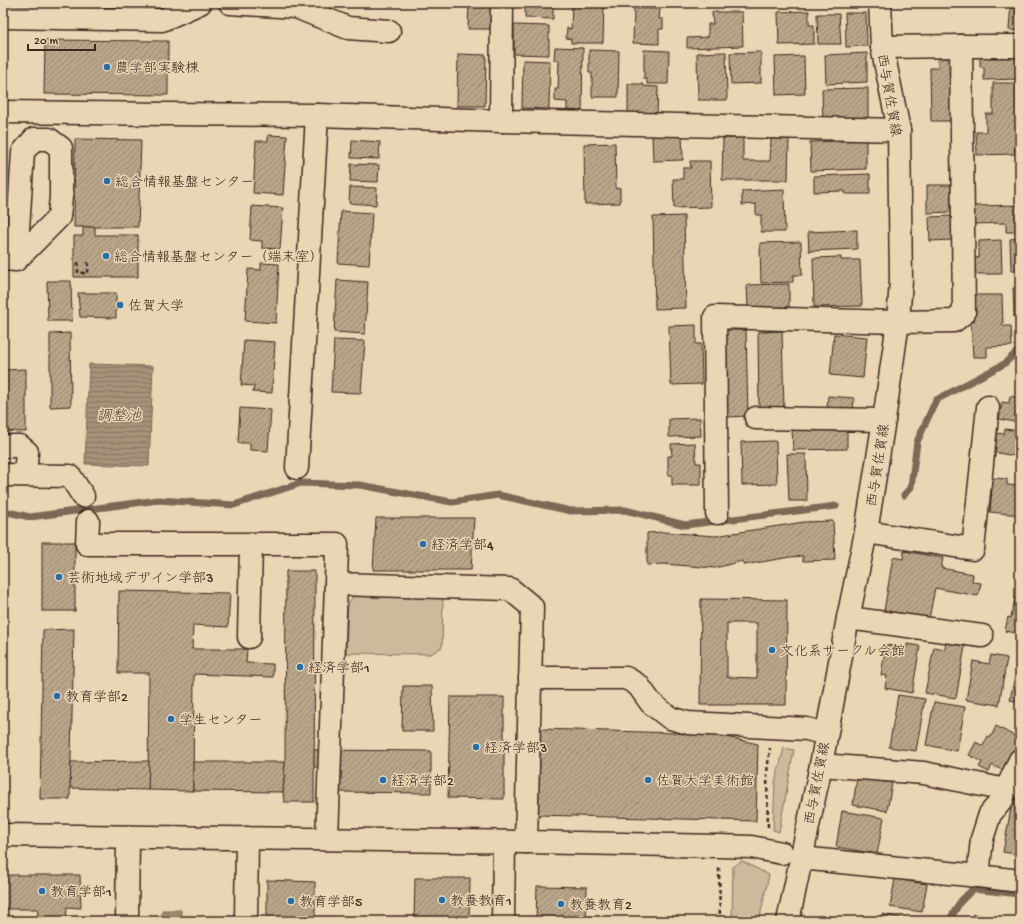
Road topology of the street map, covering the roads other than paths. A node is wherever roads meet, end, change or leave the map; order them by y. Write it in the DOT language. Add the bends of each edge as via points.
graph roads {
  1 [pos="200,3"];
  2 [pos="230,3"];
  3 [pos="502,3"];
  4 [pos="880,3"];
  5 [pos="3,17"];
  6 [pos="389,31"];
  7 [pos="961,46"];
  8 [pos="1020,46"];
  9 [pos="882,47"];
  10 [pos="3,112"];
  11 [pos="317,115"];
  12 [pos="501,122"];
  13 [pos="899,130"];
  14 [pos="10,259"];
  15 [pos="898,322"];
  16 [pos="988,407"];
  17 [pos="756,418"];
  18 [pos="884,420"];
  19 [pos="3,446"];
  20 [pos="297,468"];
  21 [pos="3,475"];
  22 [pos="25,475"];
  23 [pos="83,496"];
  24 [pos="717,514"];
  25 [pos="88,521"];
  26 [pos="866,532"];
  27 [pos="251,544"];
  28 [pos="336,584"];
  29 [pos="848,618"];
  30 [pos="982,636"];
  31 [pos="249,637"];
  32 [pos="530,678"];
  33 [pos="826,734"];
  34 [pos="1020,760"];
  35 [pos="821,765"];
  36 [pos="1006,790"];
  37 [pos="3,835"];
  38 [pos="128,837"];
  39 [pos="247,838"];
  40 [pos="327,839"];
  41 [pos="504,842"];
  42 [pos="526,842"];
  43 [pos="783,853"];
  44 [pos="986,877"];
  45 [pos="1020,881"];
  46 [pos="127,921"];
  47 [pos="246,921"];
  48 [pos="503,921"];
  49 [pos="788,921"];
  1 -- 5 [label="street" via="162,20"];
  2 -- 6 [label="street" via="296,7 348,28"];
  3 -- 12 [label="street"];
  4 -- 9 [label="street, 西与賀佐賀線"];
  7 -- 8 [label="street"];
  7 -- 9 [label="street"];
  7 -- 15 [label="street" via="964,313 954,321"];
  9 -- 13 [label="street, 西与賀佐賀線"];
  10 -- 11 [label="street"];
  11 -- 12 [label="street"];
  11 -- 20 [label="street"];
  12 -- 13 [label="street"];
  13 -- 15 [label="street, 西与賀佐賀線" via="901,281"];
  14 -- 14 [label="street" via="23,152 34,140 49,139 61,148 59,217"];
  15 -- 18 [label="street, 西与賀佐賀線"];
  15 -- 24 [label="street" via="715,317"];
  16 -- 26 [label="street" via="973,549"];
  17 -- 18 [label="street"];
  18 -- 26 [label="street, 西与賀佐賀線"];
  19 -- 22 [label="street" via="20,446 27,452"];
  21 -- 22 [label="street"];
  22 -- 23 [label="street" via="70,476"];
  25 -- 27 [label="street" via="87,544"];
  26 -- 29 [label="street, 西与賀佐賀線"];
  27 -- 28 [label="street" via="337,544"];
  27 -- 31 [label="street"];
  28 -- 32 [label="street" via="510,589 532,607"];
  28 -- 40 [label="street"];
  29 -- 30 [label="street"];
  29 -- 33 [label="street, 西与賀佐賀線"];
  32 -- 33 [label="street" via="626,678 638,685 651,703 670,718 688,723 807,729"];
  32 -- 42 [label="street"];
  33 -- 35 [label="street, 西与賀佐賀線"];
  34 -- 36 [label="street"];
  35 -- 36 [label="street" via="924,773"];
  35 -- 43 [label="street, 西与賀佐賀線"];
  36 -- 44 [label="street" via="1002,800 990,814 982,839"];
  37 -- 38 [label="street"];
  38 -- 39 [label="street"];
  38 -- 46 [label="street"];
  39 -- 40 [label="street"];
  39 -- 47 [label="street"];
  40 -- 41 [label="street"];
  41 -- 42 [label="street"];
  41 -- 48 [label="street"];
  42 -- 43 [label="street" via="751,847"];
  43 -- 44 [label="street"];
  43 -- 49 [label="street, 西与賀佐賀線"];
  44 -- 45 [label="street"];
}
